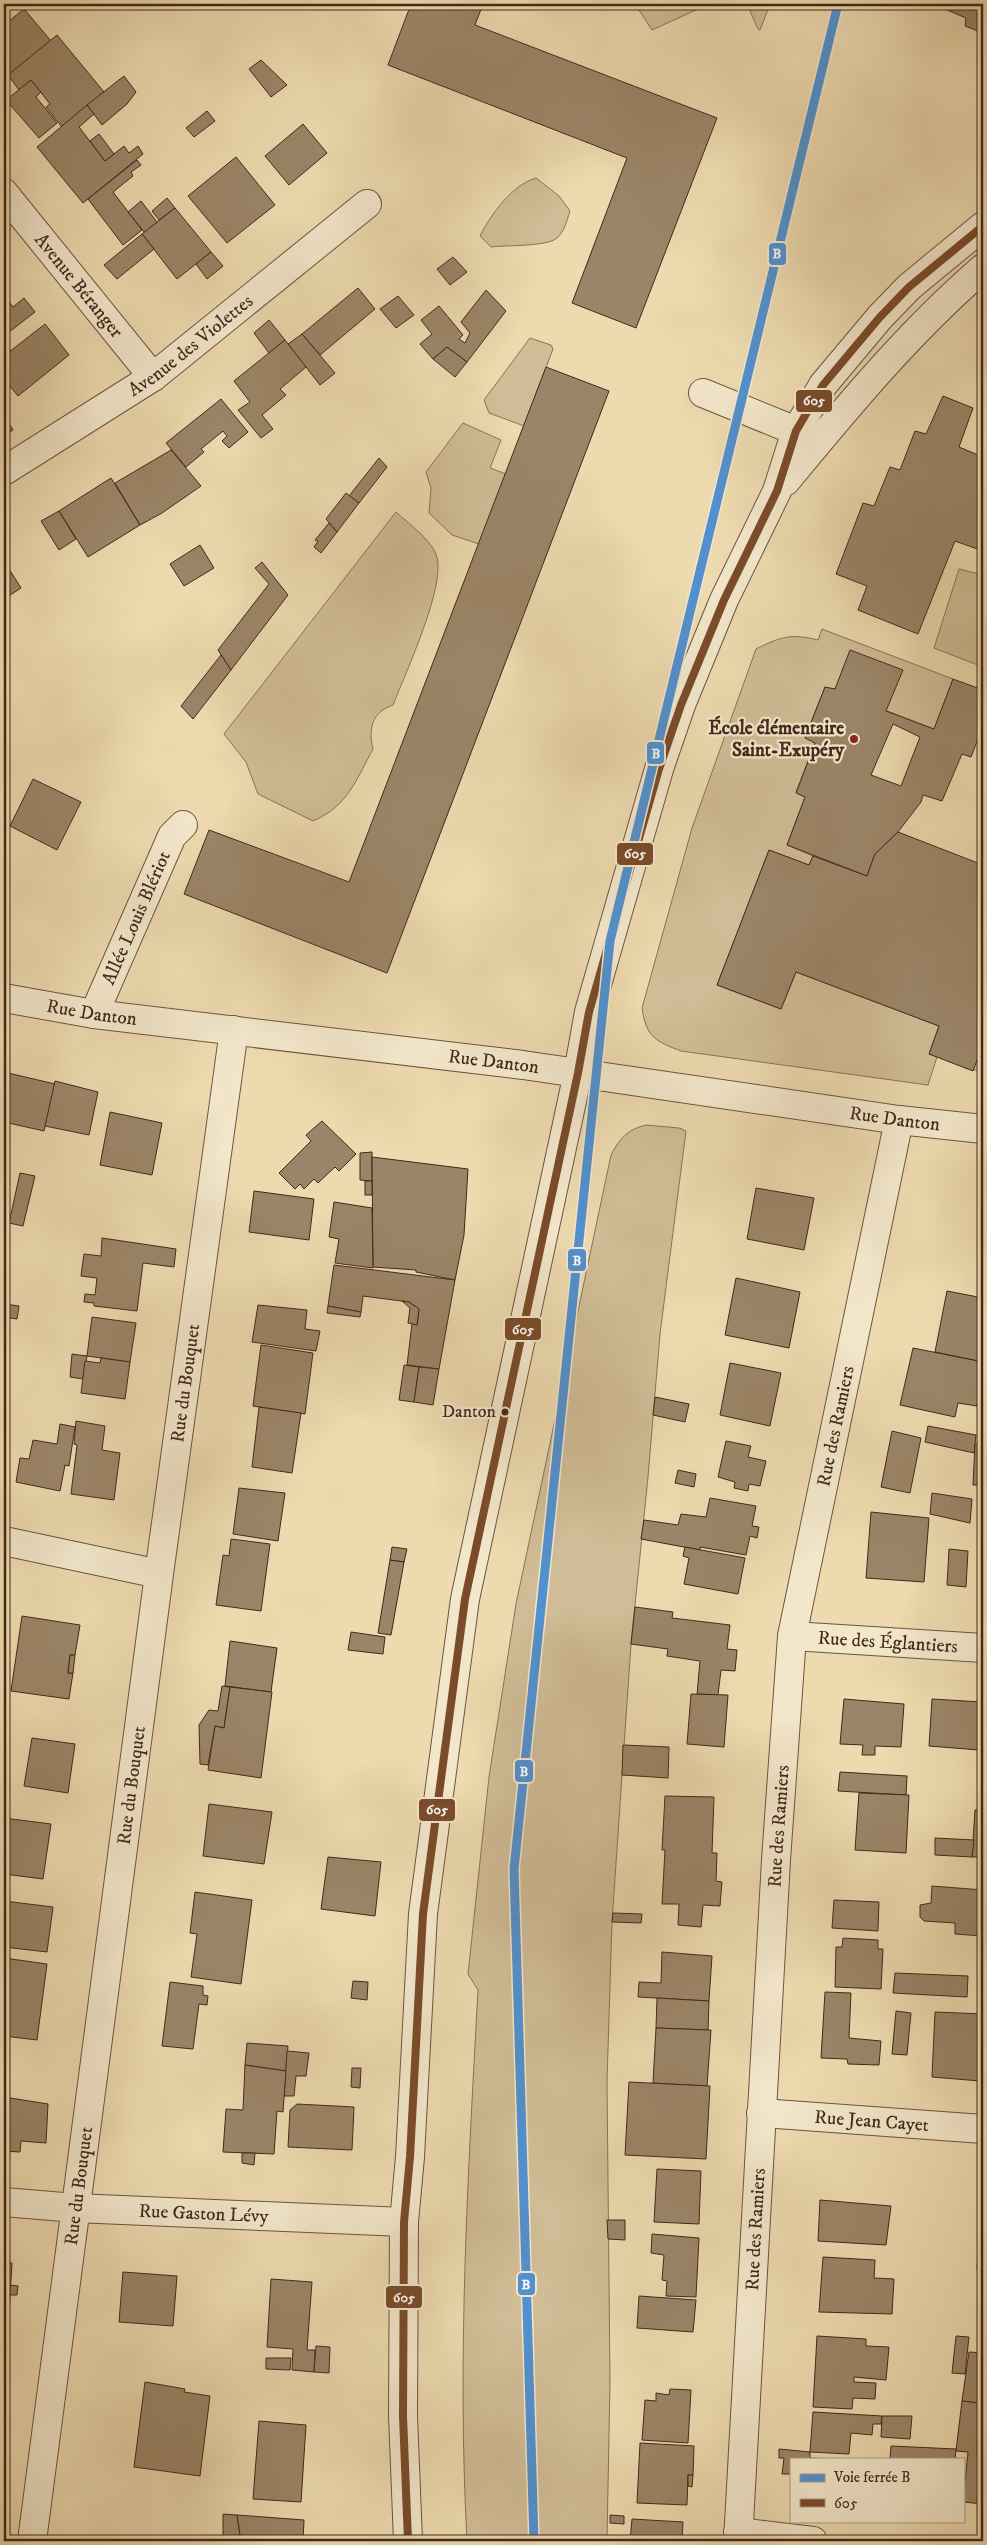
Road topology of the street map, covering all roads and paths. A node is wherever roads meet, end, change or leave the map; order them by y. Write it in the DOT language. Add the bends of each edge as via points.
graph roads {
  1 [pos="4,193"];
  2 [pos="368,204"];
  3 [pos="983,226"];
  4 [pos="983,268"];
  5 [pos="153,377"];
  6 [pos="703,393"];
  7 [pos="796,431"];
  8 [pos="4,471"];
  9 [pos="777,491"];
  10 [pos="183,825"];
  11 [pos="4,998"];
  12 [pos="94,1014"];
  13 [pos="234,1030"];
  14 [pos="578,1074"];
  15 [pos="899,1120"];
  16 [pos="983,1129"];
  17 [pos="4,1541"];
  18 [pos="158,1574"];
  19 [pos="792,1636"];
  20 [pos="983,1648"];
  21 [pos="761,2113"];
  22 [pos="983,2129"];
  23 [pos="4,2202"];
  24 [pos="75,2208"];
  25 [pos="404,2222"];
  26 [pos="738,2536"];
  27 [pos="32,2541"];
  28 [pos="408,2541"];
  29 [pos="813,2541"];
  1 -- 5 [label="street, Avenue Béranger"];
  2 -- 5 [label="street, Avenue des Violettes"];
  3 -- 7 [label="street" via="909,287 880,317 823,385"];
  4 -- 9 [label="street" via="946,300 891,358"];
  5 -- 8 [label="street, Avenue des Violettes"];
  6 -- 7 [label="street"];
  7 -- 9 [label="street"];
  9 -- 14 [label="street" via="721,608 681,704 589,1012"];
  10 -- 12 [label="street, Allée Louis Blériot" via="172,836"];
  11 -- 12 [label="street, Rue Danton"];
  12 -- 13 [label="street, Rue Danton"];
  13 -- 14 [label="street, Rue Danton"];
  13 -- 18 [label="street, Rue du Bouquet"];
  14 -- 15 [label="street, Rue Danton"];
  14 -- 25 [label="street" via="465,1600 423,1914"];
  15 -- 16 [label="street, Rue Danton"];
  15 -- 19 [label="street, Rue des Ramiers"];
  17 -- 18 [label="street"];
  18 -- 24 [label="street, Rue du Bouquet"];
  19 -- 20 [label="street, Rue des Églantiers"];
  19 -- 21 [label="street, Rue des Ramiers"];
  21 -- 22 [label="street, Rue Jean Cayet"];
  21 -- 26 [label="street, Rue des Ramiers"];
  23 -- 24 [label="street, Rue Gaston Lévy"];
  24 -- 25 [label="street, Rue Gaston Lévy"];
  24 -- 27 [label="street, Rue du Bouquet"];
  25 -- 28 [label="street" via="403,2416"];
  26 -- 29 [label="street"];
}
